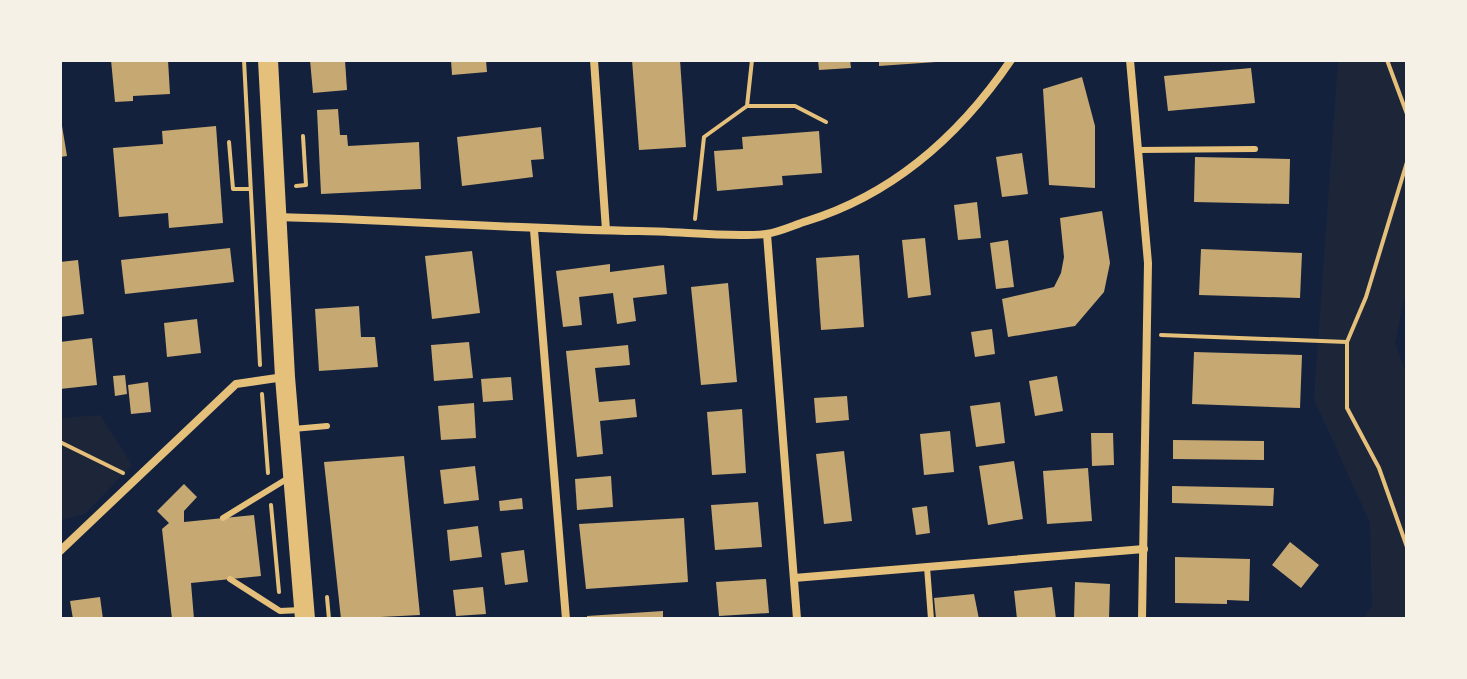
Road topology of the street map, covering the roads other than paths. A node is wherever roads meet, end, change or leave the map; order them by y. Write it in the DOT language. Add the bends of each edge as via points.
graph roads {
  1 [pos="268,60"];
  2 [pos="594,60"];
  3 [pos="1011,60"];
  4 [pos="1130,60"];
  5 [pos="1255,149"];
  6 [pos="1138,150"];
  7 [pos="276,217"];
  8 [pos="534,230"];
  9 [pos="606,230"];
  10 [pos="767,234"];
  11 [pos="285,377"];
  12 [pos="327,426"];
  13 [pos="289,429"];
  14 [pos="293,475"];
  15 [pos="223,518"];
  16 [pos="1144,549"];
  17 [pos="60,551"];
  18 [pos="927,567"];
  19 [pos="794,578"];
  20 [pos="230,579"];
  21 [pos="305,614"];
  22 [pos="566,619"];
  23 [pos="797,619"];
  24 [pos="931,619"];
  25 [pos="1142,619"];
  1 -- 7 [label="main road"];
  2 -- 9 [label="street"];
  3 -- 10 [label="street" via="989,93 928,157 842,210"];
  4 -- 6 [label="street"];
  5 -- 6 [label="lane"];
  6 -- 16 [label="street" via="1148,263"];
  7 -- 8 [label="street"];
  7 -- 11 [label="main road"];
  8 -- 9 [label="street"];
  8 -- 22 [label="street"];
  9 -- 10 [label="street"];
  10 -- 19 [label="street"];
  11 -- 13 [label="main road"];
  11 -- 17 [label="street" via="236,384"];
  12 -- 13 [label="lane"];
  13 -- 14 [label="main road"];
  14 -- 15 [label="lane"];
  14 -- 21 [label="main road"];
  16 -- 18 [label="street"];
  16 -- 25 [label="street"];
  18 -- 19 [label="street"];
  18 -- 24 [label="lane"];
  19 -- 23 [label="street"];
  20 -- 21 [label="lane" via="280,611"];
}
